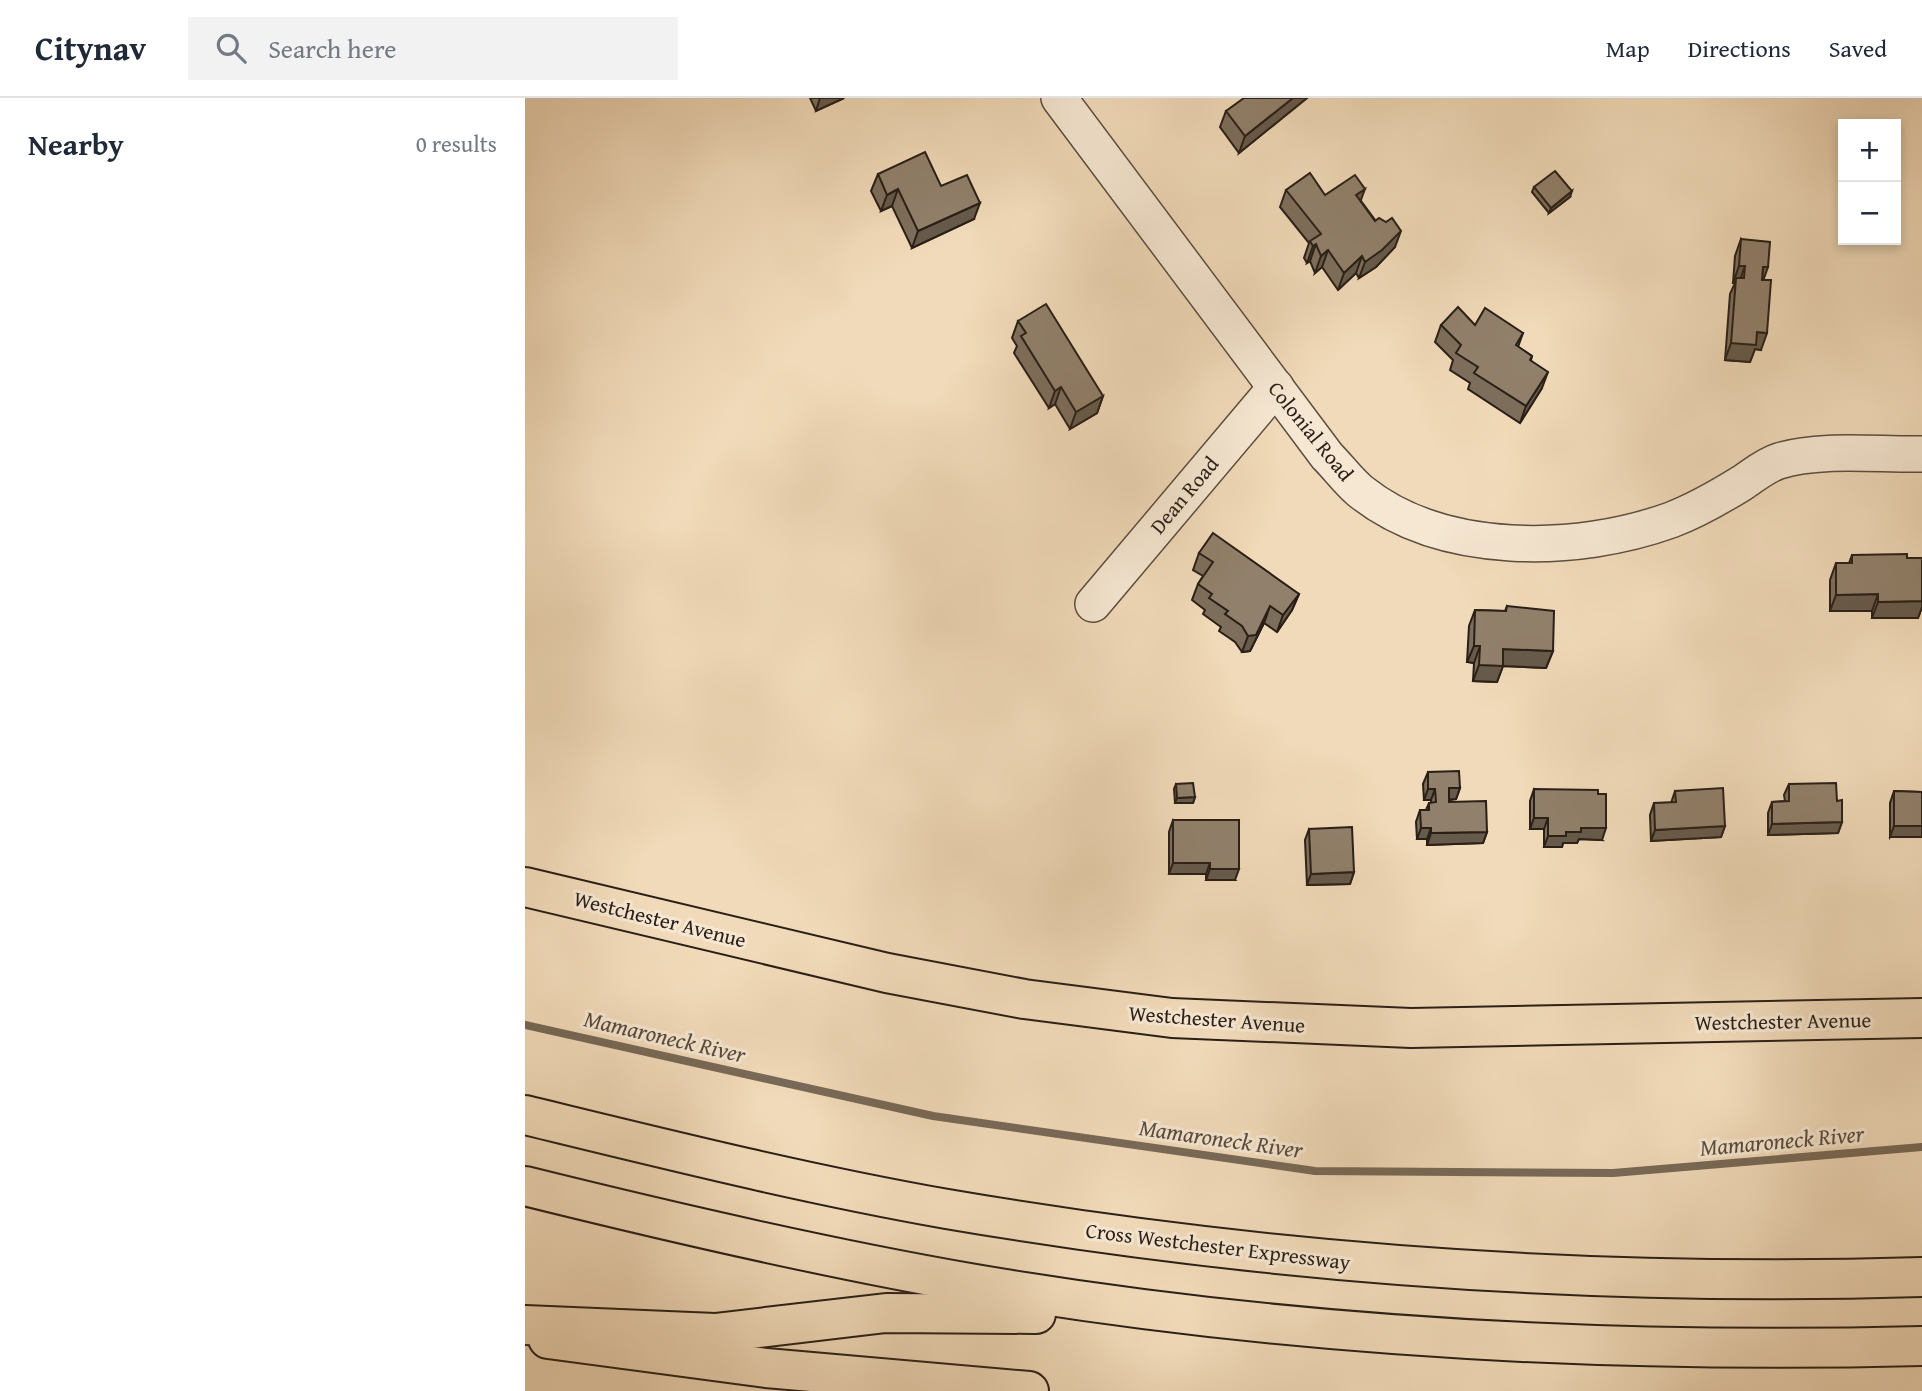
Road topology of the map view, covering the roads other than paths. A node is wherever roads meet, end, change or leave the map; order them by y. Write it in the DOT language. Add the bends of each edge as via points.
graph roads {
  1 [pos="1059,98"];
  2 [pos="1276,387"];
  3 [pos="1922,454"];
  4 [pos="1093,604"];
  5 [pos="525,887"];
  6 [pos="1922,1018"];
  7 [pos="525,1115"];
  8 [pos="525,1186"];
  9 [pos="1922,1277"];
  10 [pos="1207,1316"];
  11 [pos="525,1325"];
  12 [pos="525,1336"];
  13 [pos="1922,1346"];
  14 [pos="748,1366"];
  15 [pos="976,1389"];
  16 [pos="783,1391"];
  17 [pos="1029,1391"];
  1 -- 2 [label="street, Colonial Road"];
  2 -- 3 [label="street, Colonial Road" via="1327,456 1360,491 1393,512 1435,529 1493,541 1539,545 1610,539 1674,519 1775,462 1799,456"];
  2 -- 4 [label="street, Dean Road"];
  5 -- 6 [label="main road, Westchester Avenue" via="899,976 1024,999 1172,1018 1411,1028"];
  7 -- 9 [label="main road, Cross Westchester Expressway" via="944,1208 1272,1254 1591,1276"];
  8 -- 10 [label="main road" via="667,1222 887,1268"];
  10 -- 11 [label="main road" via="886,1313 743,1331 688,1333"];
  10 -- 13 [label="main road" via="1354,1332 1542,1344 1706,1349"];
  12 -- 14 [label="main road"];
  14 -- 15 [label="main road"];
  14 -- 16 [label="street"];
  15 -- 17 [label="main road"];
}
